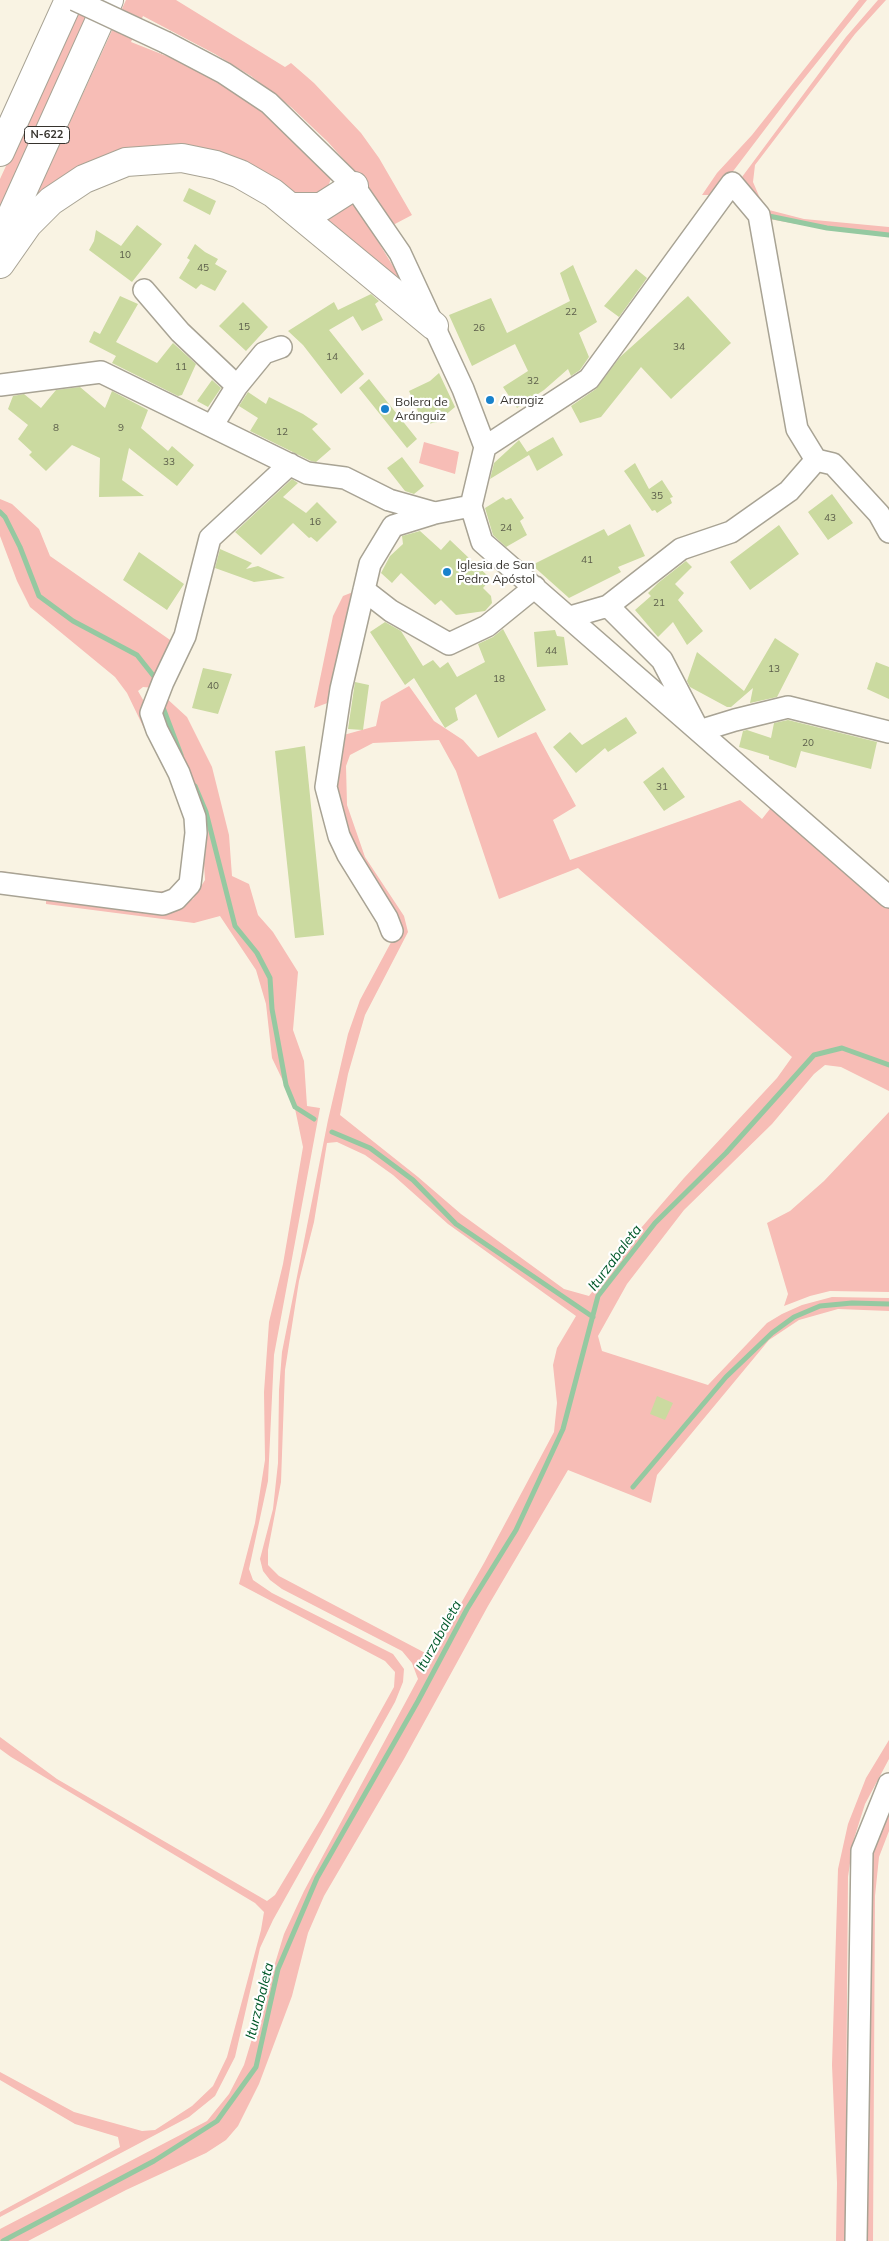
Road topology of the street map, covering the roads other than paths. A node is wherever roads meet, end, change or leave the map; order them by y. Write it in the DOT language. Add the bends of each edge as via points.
graph roads {
  1 [pos="70,0"];
  2 [pos="75,0"];
  3 [pos="109,0"];
  4 [pos="0,152"];
  5 [pos="354,186"];
  6 [pos="291,207"];
  7 [pos="0,241"];
  8 [pos="0,264"];
  9 [pos="144,290"];
  10 [pos="434,326"];
  11 [pos="280,347"];
  12 [pos="0,385"];
  13 [pos="237,386"];
  14 [pos="212,426"];
  15 [pos="486,447"];
  16 [pos="816,460"];
  17 [pos="290,464"];
  18 [pos="471,506"];
  19 [pos="435,513"];
  20 [pos="889,532"];
  21 [pos="535,587"];
  22 [pos="364,590"];
  23 [pos="608,606"];
  24 [pos="570,617"];
  25 [pos="699,731"];
  26 [pos="889,732"];
  27 [pos="0,882"];
  28 [pos="889,896"];
  29 [pos="392,931"];
  30 [pos="889,1784"];
  31 [pos="856,2241"];
  1 -- 4 [label="highway, N-622"];
  2 -- 5 [label="street, bridge" via="224,73 270,103"];
  3 -- 7 [label="highway, N-622"];
  5 -- 6 [label="highway" via="321,207"];
  5 -- 10 [label="street" via="400,253"];
  6 -- 8 [label="highway" via="273,192 216,165 182,158 126,162 84,178 51,201 28,224"];
  6 -- 10 [label="highway"];
  9 -- 13 [label="street" via="180,332"];
  10 -- 15 [label="street"];
  11 -- 13 [label="street" via="264,353"];
  12 -- 14 [label="street" via="101,372"];
  13 -- 14 [label="street"];
  14 -- 17 [label="street"];
  15 -- 16 [label="street" via="589,379 732,182 759,215 797,429"];
  15 -- 18 [label="street"];
  16 -- 20 [label="street" via="833,464 879,514"];
  16 -- 23 [label="street" via="789,491 760,512 731,532 681,549"];
  17 -- 19 [label="street" via="308,473 345,478 389,500"];
  17 -- 27 [label="street" via="210,538 185,636 151,713 195,817 190,884 176,899 163,904"];
  18 -- 19 [label="street"];
  18 -- 21 [label="street" via="482,542"];
  19 -- 22 [label="street" via="393,526 370,564"];
  21 -- 22 [label="street" via="486,626 449,644 390,611"];
  21 -- 24 [label="street"];
  22 -- 29 [label="street" via="341,689 326,787 339,836"];
  23 -- 24 [label="street"];
  23 -- 25 [label="street" via="662,660"];
  24 -- 25 [label="street"];
  25 -- 26 [label="street" via="788,707"];
  25 -- 28 [label="street"];
  30 -- 31 [label="street" via="862,1851"];
}
